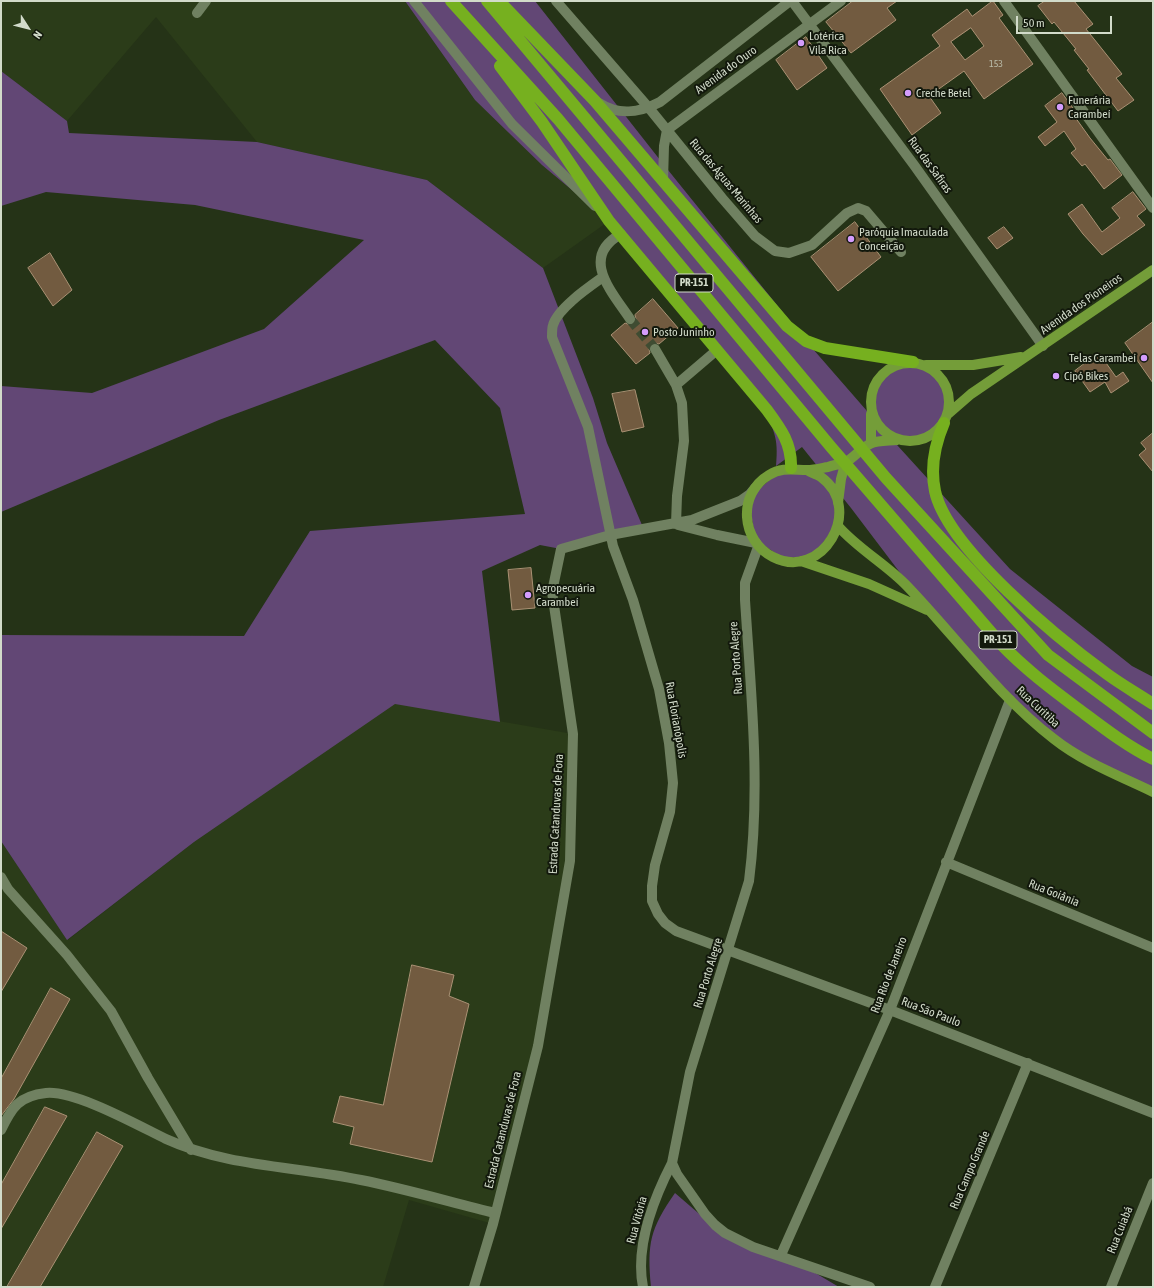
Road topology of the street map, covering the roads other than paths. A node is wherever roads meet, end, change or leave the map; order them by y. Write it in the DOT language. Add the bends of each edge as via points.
graph roads {
  1 [pos="206,1"];
  2 [pos="414,1"];
  3 [pos="451,1"];
  4 [pos="488,1"];
  5 [pos="499,1"];
  6 [pos="556,1"];
  7 [pos="791,1"];
  8 [pos="841,1"];
  9 [pos="1004,1"];
  10 [pos="197,13"];
  11 [pos="461,13"];
  12 [pos="810,25"];
  13 [pos="595,101"];
  14 [pos="649,108"];
  15 [pos="667,130"];
  16 [pos="663,181"];
  17 [pos="1153,208"];
  18 [pos="609,221"];
  19 [pos="620,234"];
  20 [pos="901,252"];
  21 [pos="1153,270"];
  22 [pos="603,277"];
  23 [pos="630,319"];
  24 [pos="1043,346"];
  25 [pos="655,348"];
  26 [pos="717,350"];
  27 [pos="1024,357"];
  28 [pos="913,362"];
  29 [pos="925,365"];
  30 [pos="676,385"];
  31 [pos="870,404"];
  32 [pos="946,418"];
  33 [pos="897,440"];
  34 [pos="871,443"];
  35 [pos="846,461"];
  36 [pos="791,468"];
  37 [pos="807,470"];
  38 [pos="760,482"];
  39 [pos="838,503"];
  40 [pos="676,524"];
  41 [pos="838,526"];
  42 [pos="610,535"];
  43 [pos="758,545"];
  44 [pos="801,561"];
  45 [pos="929,611"];
  46 [pos="1010,700"];
  47 [pos="1153,704"];
  48 [pos="1153,733"];
  49 [pos="1153,759"];
  50 [pos="1153,792"];
  51 [pos="946,862"];
  52 [pos="1,877"];
  53 [pos="658,914"];
  54 [pos="1153,948"];
  55 [pos="728,952"];
  56 [pos="890,1010"];
  57 [pos="1028,1063"];
  58 [pos="1153,1113"];
  59 [pos="1,1130"];
  60 [pos="191,1150"];
  61 [pos="672,1163"];
  62 [pos="1153,1183"];
  63 [pos="495,1213"];
  64 [pos="781,1255"];
  65 [pos="864,1286"];
  66 [pos="474,1287"];
  67 [pos="643,1287"];
  68 [pos="935,1287"];
  69 [pos="1111,1287"];
  1 -- 10 [label="street"];
  2 -- 18 [label="street" via="512,124"];
  3 -- 11 [label="highway, PR-151"];
  4 -- 48 [label="highway, PR-151" via="886,478 1048,655"];
  5 -- 13 [label="highway"];
  6 -- 14 [label="street, Rua das Águas Marinhas"];
  7 -- 12 [label="street, Rua das Safiras"];
  7 -- 14 [label="street, Avenida do Ouro"];
  8 -- 12 [label="street, Avenida do Ouro"];
  9 -- 17 [label="street"];
  11 -- 18 [label="highway" via="542,122"];
  11 -- 49 [label="highway, PR-151" via="558,119 831,447 981,622 1022,666 1130,748"];
  12 -- 15 [label="street, Avenida do Ouro"];
  12 -- 24 [label="street, Rua das Safiras"];
  13 -- 14 [label="street, Avenida do Ouro" via="618,111 637,112"];
  13 -- 16 [label="highway"];
  14 -- 15 [label="street, Rua das Águas Marinhas"];
  15 -- 16 [label="street"];
  15 -- 20 [label="street, Rua das Águas Marinhas" via="755,236 775,251 789,253 812,245 847,213 858,208 866,211"];
  16 -- 28 [label="highway" via="796,334 825,348"];
  18 -- 19 [label="highway"];
  19 -- 22 [label="street" via="604,247 599,266"];
  19 -- 26 [label="highway"];
  21 -- 24 [label="main road, Avenida dos Pioneiros"];
  22 -- 23 [label="street"];
  22 -- 42 [label="street, Rua Florianópolis" via="574,298 555,320 552,337 588,427"];
  24 -- 27 [label="main road, Avenida dos Pioneiros"];
  25 -- 30 [label="street"];
  26 -- 30 [label="street"];
  26 -- 36 [label="highway" via="782,431 789,446"];
  27 -- 29 [label="main road" via="973,365"];
  27 -- 32 [label="main road, Avenida dos Pioneiros" via="959,403"];
  28 -- 29 [label="main road"];
  28 -- 31 [label="main road" via="900,363 881,375 874,386"];
  29 -- 32 [label="main road" via="934,369 945,381 949,398"];
  30 -- 40 [label="street" via="682,403 684,441"];
  31 -- 33 [label="main road" via="875,421"];
  31 -- 34 [label="main road"];
  32 -- 33 [label="main road" via="935,433 922,440"];
  32 -- 47 [label="highway" via="936,448 933,475 935,492 952,528 990,572 1048,626 1107,674"];
  33 -- 34 [label="main road"];
  34 -- 35 [label="main road"];
  35 -- 37 [label="main road"];
  35 -- 39 [label="main road"];
  36 -- 37 [label="main road"];
  36 -- 38 [label="main road" via="769,475"];
  37 -- 39 [label="main road" via="821,478 832,489"];
  38 -- 40 [label="street, Estrada Catanduvas de Fora" via="750,494 740,500"];
  38 -- 43 [label="main road" via="751,494 747,509 747,524 752,538"];
  39 -- 41 [label="main road"];
  40 -- 42 [label="street, Estrada Catanduvas de Fora"];
  40 -- 43 [label="street"];
  41 -- 44 [label="main road" via="825,549 814,557"];
  41 -- 45 [label="main road, Rua Curitiba" via="895,574"];
  42 -- 53 [label="street, Rua Florianópolis" via="633,600 659,689 669,743 673,783 670,812 655,865 652,886 652,901"];
  42 -- 63 [label="street, Estrada Catanduvas de Fora" via="561,549 552,592 573,734 570,860 538,1046"];
  43 -- 44 [label="main road" via="774,557 787,561"];
  43 -- 55 [label="street, Rua Porto Alegre" via="748,572 745,595 755,750 753,850 749,880"];
  44 -- 45 [label="main road" via="869,584"];
  45 -- 46 [label="main road, Rua Curitiba"];
  46 -- 50 [label="main road, Rua Curitiba" via="1054,739 1086,760"];
  46 -- 51 [label="street, Rua Rio de Janeiro"];
  51 -- 54 [label="street, Rua Goiânia"];
  51 -- 56 [label="street, Rua Rio de Janeiro"];
  52 -- 60 [label="street" via="8,889 67,955 111,1011"];
  53 -- 55 [label="street, Rua São Paulo" via="676,931"];
  55 -- 56 [label="street, Rua São Paulo"];
  55 -- 61 [label="street, Rua Porto Alegre" via="690,1072"];
  56 -- 57 [label="street, Rua São Paulo"];
  56 -- 64 [label="street, Rua Rio de Janeiro"];
  57 -- 58 [label="street, Rua São Paulo"];
  57 -- 68 [label="street, Rua Campo Grande"];
  59 -- 60 [label="street" via="7,1117 22,1098 47,1092 82,1099"];
  60 -- 63 [label="street" via="248,1163 360,1180"];
  61 -- 64 [label="street" via="677,1174 715,1225 742,1242"];
  61 -- 67 [label="street, Rua Vitória" via="654,1206 641,1258"];
  62 -- 69 [label="street, Rua Cuiabá"];
  63 -- 66 [label="street, Estrada Catanduvas de Fora"];
  64 -- 65 [label="street"];
}
